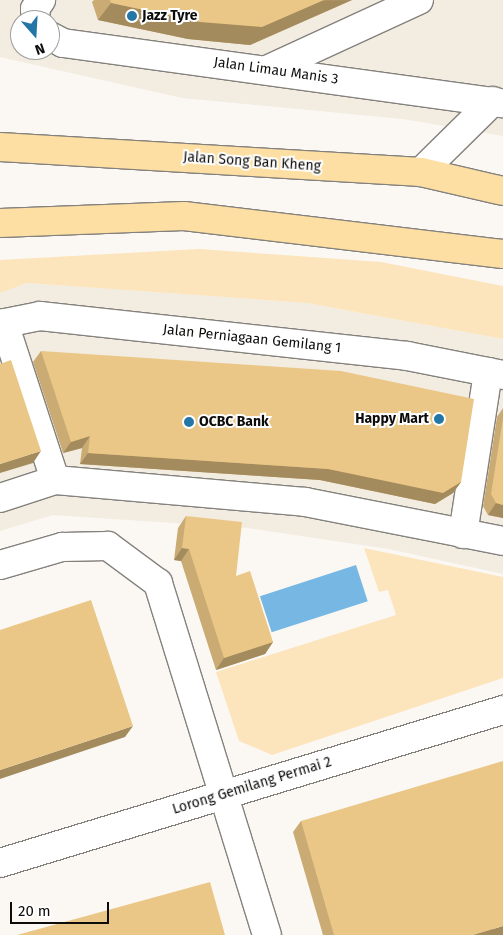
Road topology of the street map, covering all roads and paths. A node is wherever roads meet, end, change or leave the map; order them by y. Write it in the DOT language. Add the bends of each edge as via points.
graph roads {
  1 [pos="419,0"];
  2 [pos="60,41"];
  3 [pos="269,69"];
  4 [pos="498,102"];
  5 [pos="3,146"];
  6 [pos="421,172"];
  7 [pos="503,191"];
  8 [pos="0,224"];
  9 [pos="503,254"];
  10 [pos="2,324"];
  11 [pos="496,373"];
  12 [pos="55,480"];
  13 [pos="0,498"];
  14 [pos="463,534"];
  15 [pos="503,541"];
  16 [pos="0,565"];
  17 [pos="503,710"];
  18 [pos="224,795"];
  19 [pos="0,863"];
  20 [pos="267,935"];
  1 -- 3 [label="street"];
  2 -- 3 [label="street, Jalan Limau Manis 3"];
  3 -- 4 [label="street, Jalan Limau Manis 3"];
  4 -- 6 [label="street"];
  5 -- 6 [label="main road, Jalan Song Ban Kheng"];
  6 -- 7 [label="main road, Jalan Song Ban Kheng"];
  8 -- 9 [label="main road" via="184,216"];
  10 -- 11 [label="street, Jalan Perniagaan Gemilang 1" via="40,316 408,356"];
  10 -- 12 [label="street"];
  11 -- 14 [label="street"];
  12 -- 13 [label="street"];
  12 -- 14 [label="street" via="305,502"];
  14 -- 15 [label="street"];
  16 -- 18 [label="street" via="62,547 108,546 158,583"];
  17 -- 18 [label="street, Lorong Gemilang Permai 2"];
  18 -- 19 [label="street, Lorong Gemilang Permai 2"];
  18 -- 20 [label="street"];
}
